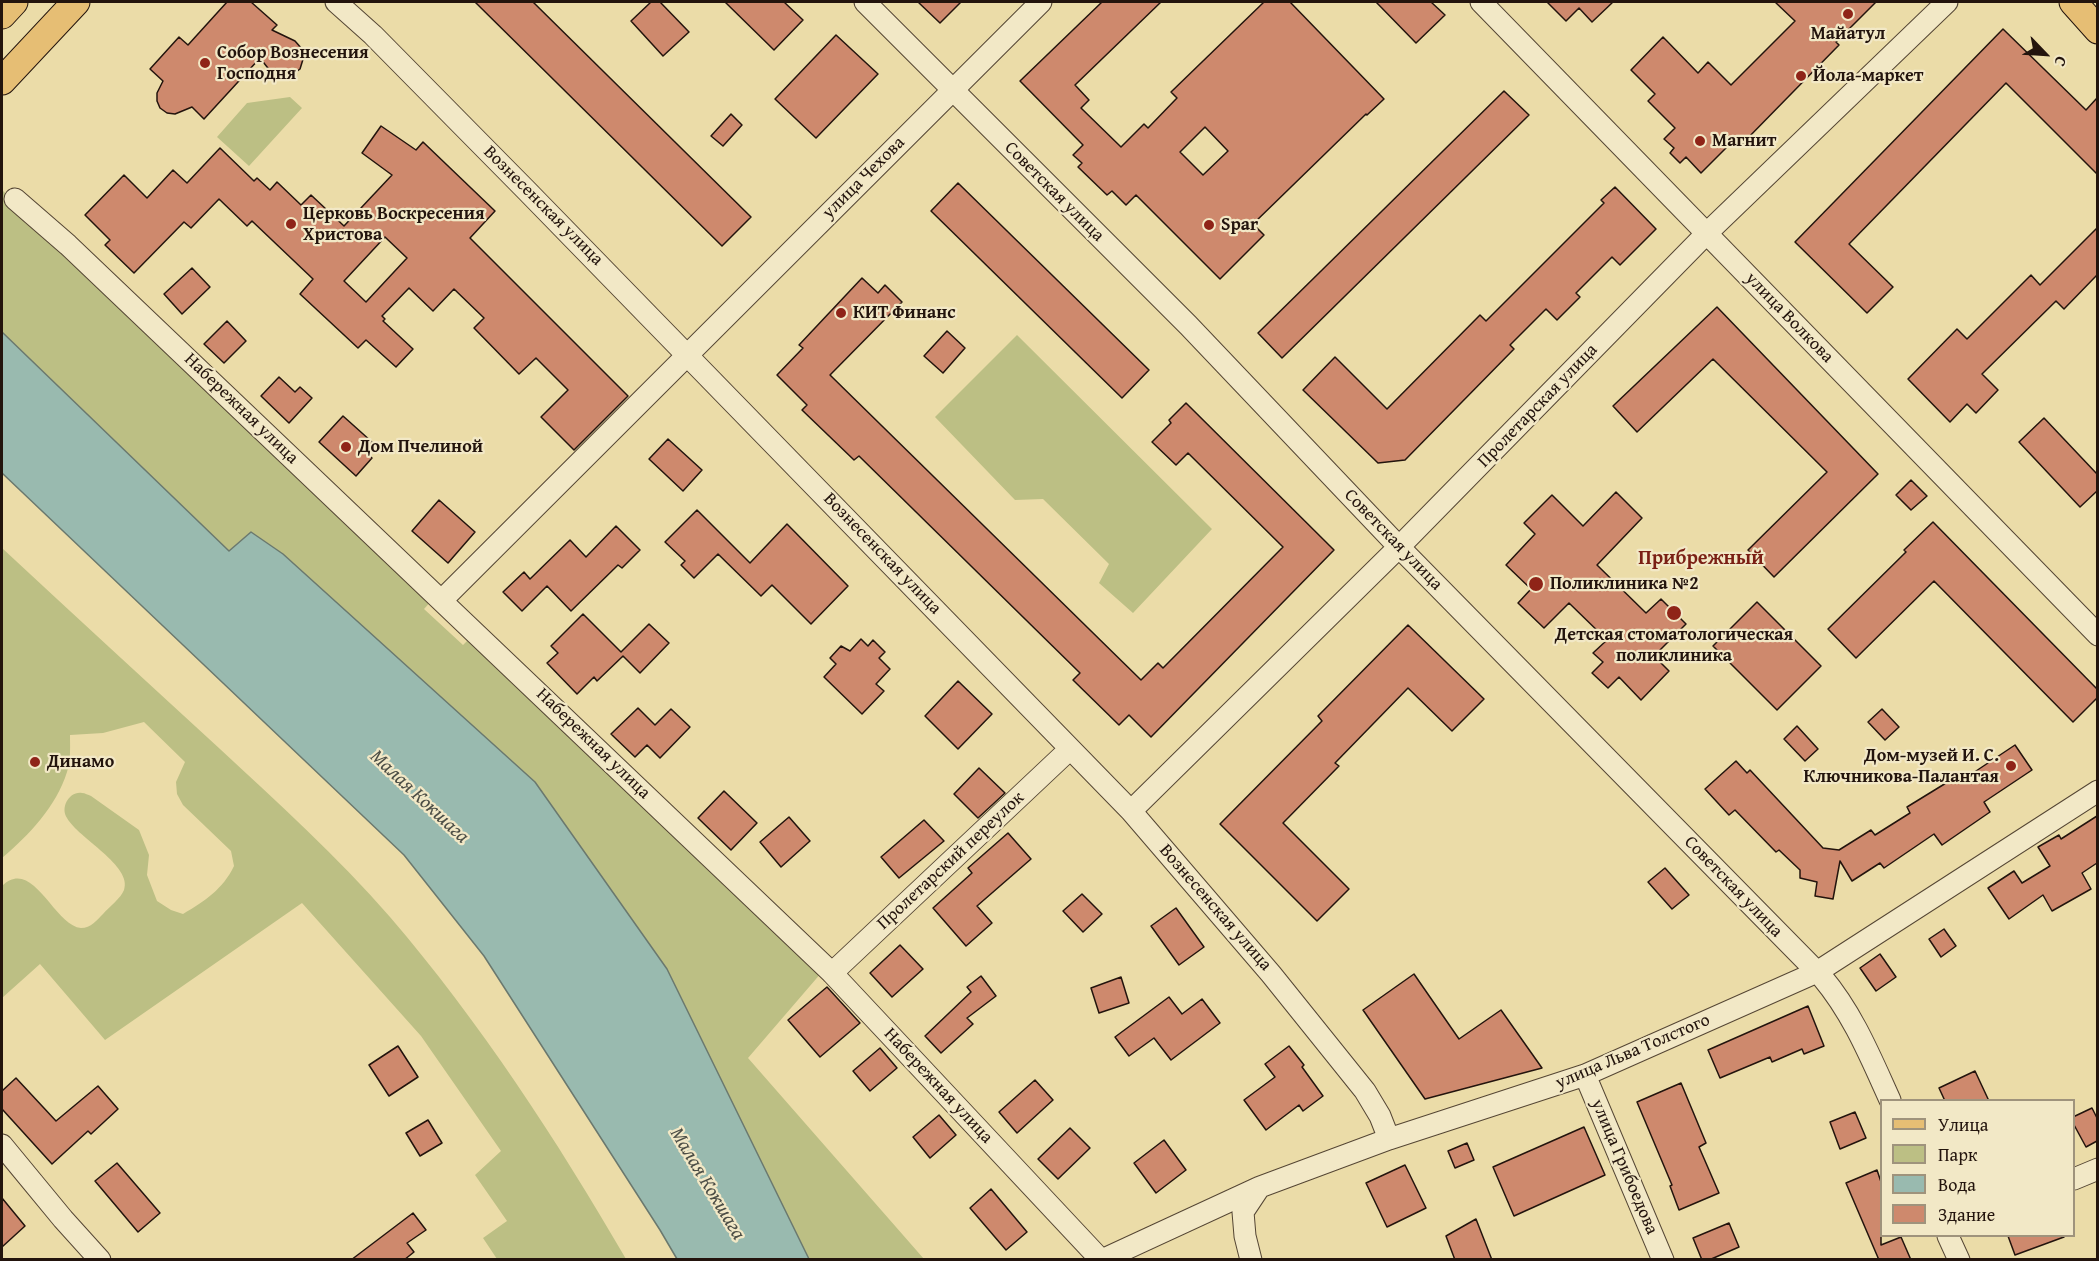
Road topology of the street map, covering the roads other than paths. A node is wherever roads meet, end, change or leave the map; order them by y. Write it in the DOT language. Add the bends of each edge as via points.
graph roads {
  1 [pos="14,2"];
  2 [pos="76,2"];
  3 [pos="336,2"];
  4 [pos="865,2"];
  5 [pos="1041,2"];
  6 [pos="1481,2"];
  7 [pos="1947,2"];
  8 [pos="2073,2"];
  9 [pos="2,15"];
  10 [pos="2097,30"];
  11 [pos="2,81"];
  12 [pos="953,89"];
  13 [pos="15,198"];
  14 [pos="1707,233"];
  15 [pos="687,354"];
  16 [pos="1399,547"];
  17 [pos="441,600"];
  18 [pos="2097,634"];
  19 [pos="1070,749"];
  20 [pos="2097,790"];
  21 [pos="1131,811"];
  22 [pos="1817,972"];
  23 [pos="832,973"];
  24 [pos="1585,1075"];
  25 [pos="1889,1099"];
  26 [pos="1389,1139"];
  27 [pos="2,1145"];
  28 [pos="2097,1169"];
  29 [pos="2075,1178"];
  30 [pos="1260,1187"];
  31 [pos="1948,1237"];
  32 [pos="100,1260"];
  33 [pos="1102,1260"];
  34 [pos="1251,1260"];
  35 [pos="1663,1260"];
  36 [pos="1959,1260"];
  1 -- 9 [label="main road"];
  2 -- 11 [label="main road"];
  3 -- 15 [label="street, Вознесенская улица" via="389,50"];
  4 -- 12 [label="street, Советская улица"];
  5 -- 12 [label="street, улица Чехова"];
  6 -- 14 [label="street, улица Волкова"];
  7 -- 14 [label="street, Пролетарская улица"];
  8 -- 10 [label="main road"];
  12 -- 15 [label="street, улица Чехова"];
  12 -- 16 [label="street, Советская улица" via="1188,325"];
  13 -- 17 [label="street, Набережная улица"];
  14 -- 16 [label="street, Пролетарская улица"];
  14 -- 18 [label="street, улица Волкова"];
  15 -- 17 [label="street, улица Чехова"];
  15 -- 19 [label="street, Вознесенская улица"];
  16 -- 21 [label="street, Пролетарская улица"];
  16 -- 22 [label="street, Советская улица"];
  17 -- 23 [label="street, Набережная улица"];
  19 -- 21 [label="street, Вознесенская улица"];
  19 -- 23 [label="street, Пролетарский переулок"];
  20 -- 22 [label="street, улица Льва Толстого"];
  21 -- 26 [label="street, Вознесенская улица" via="1365,1091"];
  22 -- 24 [label="street, улица Льва Толстого"];
  22 -- 25 [label="street, Советская улица" via="1839,998 1861,1035"];
  23 -- 33 [label="street, Набережная улица"];
  24 -- 26 [label="street, улица Льва Толстого"];
  24 -- 35 [label="street, улица Грибоедова"];
  26 -- 30 [label="street, улица Льва Толстого"];
  27 -- 32 [label="street"];
  28 -- 29 [label="street"];
  30 -- 33 [label="street, улица Льва Толстого"];
  30 -- 34 [label="street" via="1243,1212"];
  31 -- 36 [label="street"];
}
